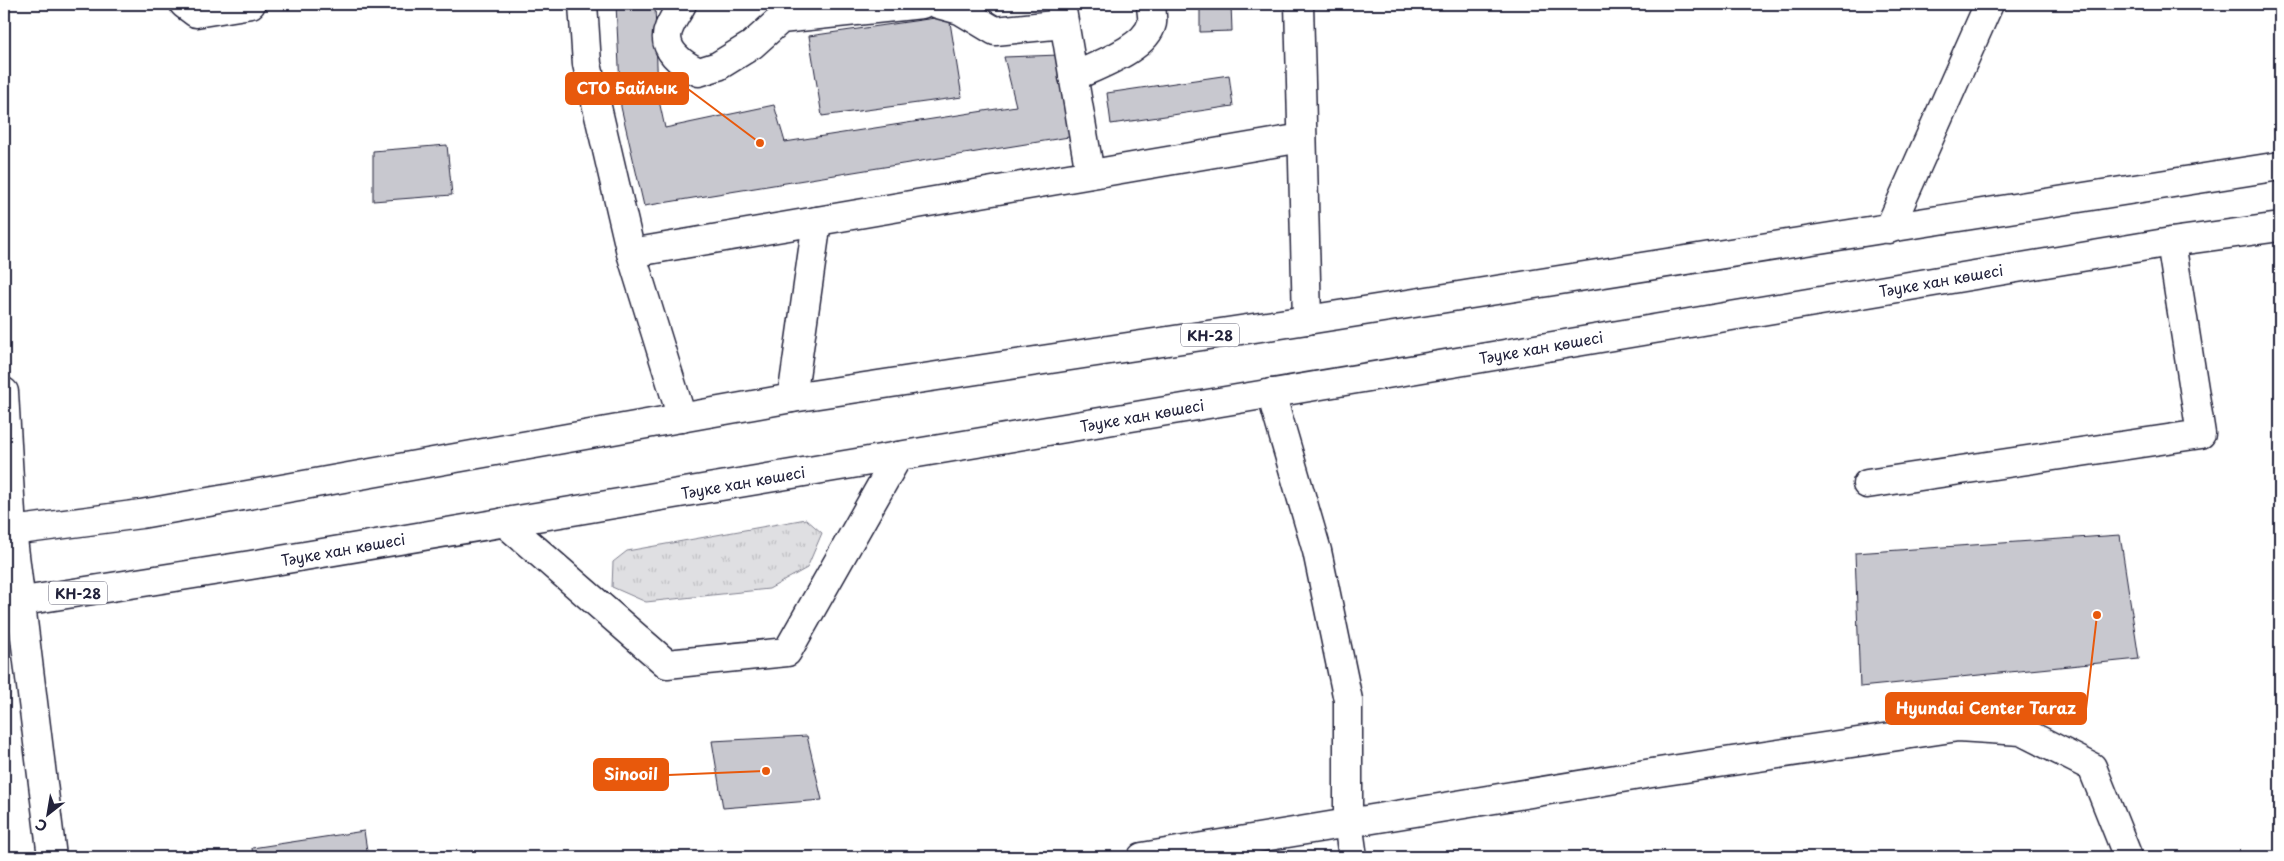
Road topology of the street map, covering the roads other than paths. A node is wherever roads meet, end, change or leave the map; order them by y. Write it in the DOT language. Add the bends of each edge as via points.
graph roads {
  1 [pos="184,4"];
  2 [pos="250,4"];
  3 [pos="583,4"];
  4 [pos="682,4"];
  5 [pos="922,4"];
  6 [pos="938,4"];
  7 [pos="1151,4"];
  8 [pos="1299,4"];
  9 [pos="1989,4"];
  10 [pos="772,11"];
  11 [pos="1063,14"];
  12 [pos="1073,77"];
  13 [pos="1302,138"];
  14 [pos="2280,166"];
  15 [pos="1090,174"];
  16 [pos="816,221"];
  17 [pos="2280,227"];
  18 [pos="1889,229"];
  19 [pos="2171,242"];
  20 [pos="631,253"];
  21 [pos="1307,320"];
  22 [pos="4,392"];
  23 [pos="1272,393"];
  24 [pos="792,398"];
  25 [pos="682,418"];
  26 [pos="898,456"];
  27 [pos="1867,484"];
  28 [pos="504,522"];
  29 [pos="8,532"];
  30 [pos="12,602"];
  31 [pos="1348,822"];
  32 [pos="52,857"];
  33 [pos="1142,857"];
  34 [pos="1353,857"];
  35 [pos="2128,857"];
  1 -- 2 [label="main road" via="196,13"];
  3 -- 20 [label="main road" via="588,64"];
  4 -- 10 [label="main road" via="668,30 667,45 684,65 699,72 718,66 752,44"];
  5 -- 10 [label="main road"];
  6 -- 11 [label="main road" via="960,10 995,31"];
  7 -- 12 [label="main road" via="1152,24 1136,44"];
  8 -- 13 [label="main road"];
  9 -- 18 [label="main road"];
  11 -- 12 [label="main road"];
  12 -- 15 [label="main road"];
  13 -- 15 [label="main road"];
  13 -- 21 [label="main road"];
  14 -- 18 [label="main road, КН-28"];
  15 -- 16 [label="main road"];
  16 -- 20 [label="main road"];
  16 -- 24 [label="main road"];
  17 -- 19 [label="main road, Тәуке хан көшесі / КН-28"];
  18 -- 21 [label="main road, КН-28"];
  19 -- 23 [label="main road, Тәуке хан көшесі / КН-28"];
  19 -- 27 [label="main road" via="2201,434"];
  20 -- 25 [label="main road"];
  21 -- 24 [label="main road, КН-28"];
  22 -- 29 [label="main road"];
  23 -- 26 [label="main road, Тәуке хан көшесі / КН-28"];
  23 -- 31 [label="main road" via="1317,551 1348,700"];
  24 -- 25 [label="main road, КН-28"];
  25 -- 29 [label="main road, КН-28" via="142,514"];
  26 -- 28 [label="main road, Тәуке хан көшесі / КН-28"];
  26 -- 28 [label="main road" via="787,652 667,664"];
  28 -- 30 [label="main road, Тәуке хан көшесі / КН-28"];
  29 -- 30 [label="main road"];
  30 -- 32 [label="main road"];
  31 -- 33 [label="main road"];
  31 -- 34 [label="main road"];
  31 -- 35 [label="main road" via="1958,727 2021,731 2092,767"];
}
